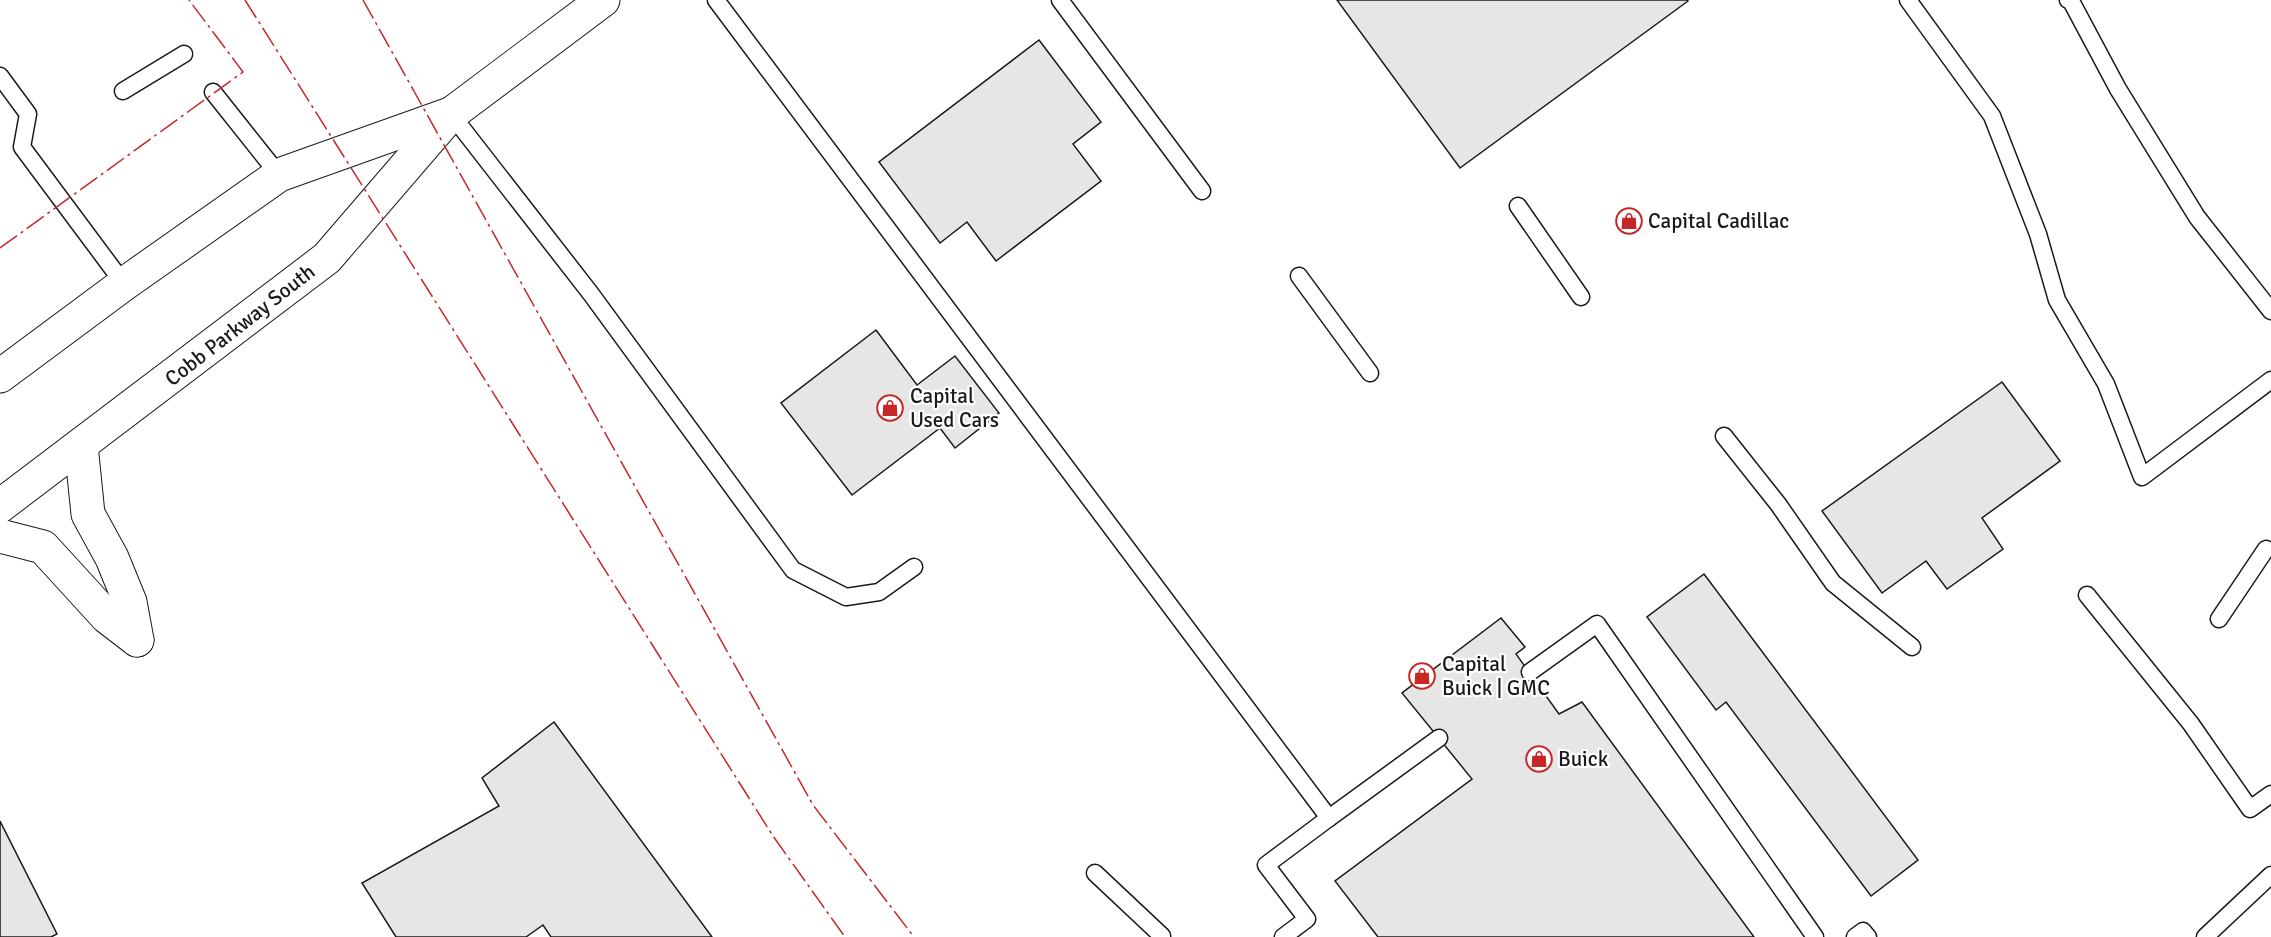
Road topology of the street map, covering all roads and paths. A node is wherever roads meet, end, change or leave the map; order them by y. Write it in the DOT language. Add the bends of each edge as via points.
graph roads {
  1 [pos="716,0"];
  2 [pos="1059,0"];
  3 [pos="1908,0"];
  4 [pos="2068,0"];
  5 [pos="588,4"];
  6 [pos="183,54"];
  7 [pos="0,76"];
  8 [pos="123,91"];
  9 [pos="213,92"];
  10 [pos="451,114"];
  11 [pos="279,175"];
  12 [pos="1202,191"];
  13 [pos="1518,206"];
  14 [pos="1299,276"];
  15 [pos="124,284"];
  16 [pos="1581,297"];
  17 [pos="2271,311"];
  18 [pos="1370,373"];
  19 [pos="0,376"];
  20 [pos="2271,380"];
  21 [pos="1724,436"];
  22 [pos="81,445"];
  23 [pos="0,506"];
  24 [pos="0,536"];
  25 [pos="2266,549"];
  26 [pos="914,567"];
  27 [pos="2087,595"];
  28 [pos="2219,619"];
  29 [pos="1912,647"];
  30 [pos="1530,672"];
  31 [pos="1439,738"];
  32 [pos="2271,794"];
  33 [pos="1329,818"];
  34 [pos="1095,873"];
  35 [pos="2271,875"];
  36 [pos="1162,936"];
  37 [pos="1283,937"];
  38 [pos="1815,937"];
  39 [pos="1855,937"];
  40 [pos="1868,937"];
  41 [pos="2205,937"];
  1 -- 33 [label="lane"];
  2 -- 12 [label="lane"];
  3 -- 20 [label="lane" via="1992,116 2038,234 2057,300 2106,384 2142,477"];
  4 -- 17 [label="lane" via="2197,218"];
  5 -- 10 [label="main road, Cobb Parkway South"];
  6 -- 8 [label="lane"];
  7 -- 15 [label="lane" via="28,114 22,147"];
  9 -- 11 [label="lane"];
  10 -- 11 [label="main road, Cobb Parkway South"];
  10 -- 22 [label="main road, Cobb Parkway South" via="327,258"];
  10 -- 26 [label="lane" via="591,294 793,570 846,597 879,592"];
  11 -- 15 [label="main road, Cobb Parkway South"];
  13 -- 16 [label="lane"];
  14 -- 18 [label="lane"];
  15 -- 19 [label="main road, Cobb Parkway South"];
  21 -- 29 [label="lane" via="1833,583"];
  22 -- 23 [label="main road, Cobb Parkway South"];
  22 -- 24 [label="main road" via="88,514 130,602 137,640 107,617 43,547"];
  25 -- 28 [label="lane"];
  27 -- 32 [label="lane" via="2191,724 2250,810"];
  30 -- 38 [label="lane" via="1597,624"];
  31 -- 33 [label="lane"];
  33 -- 37 [label="lane" via="1266,865 1307,919"];
  34 -- 36 [label="lane"];
  35 -- 41 [label="lane"];
  39 -- 40 [label="lane" via="1863,931"];
}
